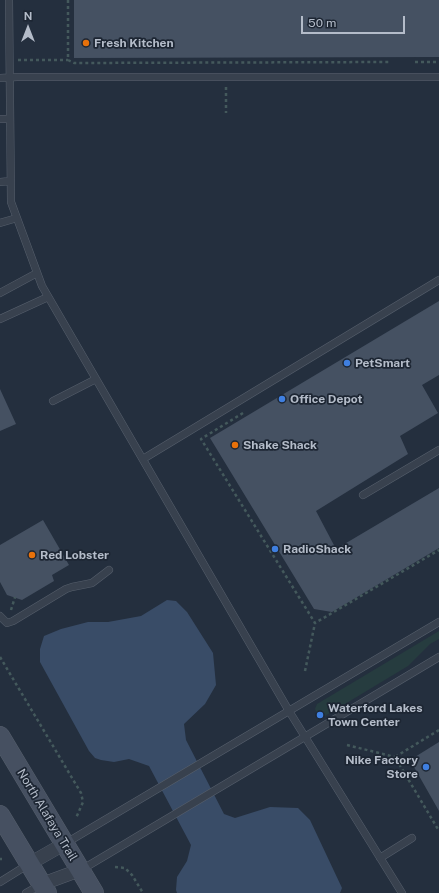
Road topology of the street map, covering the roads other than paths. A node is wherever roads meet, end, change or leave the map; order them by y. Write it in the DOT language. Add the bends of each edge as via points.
graph roads {
  1 [pos="9,0"];
  2 [pos="439,76"];
  3 [pos="9,77"];
  4 [pos="0,78"];
  5 [pos="0,119"];
  6 [pos="10,119"];
  7 [pos="10,180"];
  8 [pos="0,182"];
  9 [pos="16,218"];
  10 [pos="0,223"];
  11 [pos="37,273"];
  12 [pos="439,280"];
  13 [pos="0,293"];
  14 [pos="48,297"];
  15 [pos="0,319"];
  16 [pos="96,379"];
  17 [pos="53,402"];
  18 [pos="439,450"];
  19 [pos="143,458"];
  20 [pos="363,495"];
  21 [pos="109,570"];
  22 [pos="0,616"];
  23 [pos="439,622"];
  24 [pos="439,657"];
  25 [pos="289,711"];
  26 [pos="0,736"];
  27 [pos="306,737"];
  28 [pos="0,815"];
  29 [pos="412,838"];
  30 [pos="64,844"];
  31 [pos="380,858"];
  32 [pos="29,864"];
  33 [pos="80,870"];
  34 [pos="0,882"];
  35 [pos="38,890"];
  36 [pos="94,893"];
  37 [pos="402,893"];
  1 -- 3 [label="lane"];
  2 -- 3 [label="lane"];
  3 -- 4 [label="lane"];
  3 -- 6 [label="lane"];
  5 -- 6 [label="lane"];
  6 -- 7 [label="lane"];
  7 -- 8 [label="lane"];
  7 -- 9 [label="lane" via="11,202"];
  9 -- 10 [label="lane"];
  9 -- 11 [label="lane"];
  11 -- 13 [label="lane"];
  11 -- 14 [label="lane"];
  12 -- 19 [label="lane"];
  14 -- 15 [label="lane"];
  14 -- 16 [label="lane"];
  16 -- 17 [label="lane"];
  16 -- 19 [label="lane"];
  18 -- 20 [label="lane"];
  19 -- 25 [label="lane"];
  21 -- 22 [label="lane" via="92,583 66,589 13,621 6,623"];
  23 -- 25 [label="lane"];
  24 -- 27 [label="lane"];
  25 -- 27 [label="lane"];
  25 -- 30 [label="lane"];
  26 -- 30 [label="main road, North Alafaya Trail"];
  27 -- 31 [label="lane"];
  27 -- 33 [label="lane"];
  28 -- 32 [label="main road"];
  29 -- 31 [label="lane"];
  30 -- 32 [label="street"];
  30 -- 33 [label="main road, North Alafaya Trail"];
  31 -- 37 [label="lane"];
  32 -- 34 [label="lane"];
  32 -- 35 [label="main road"];
  33 -- 35 [label="street"];
  33 -- 36 [label="main road, North Alafaya Trail"];
}
